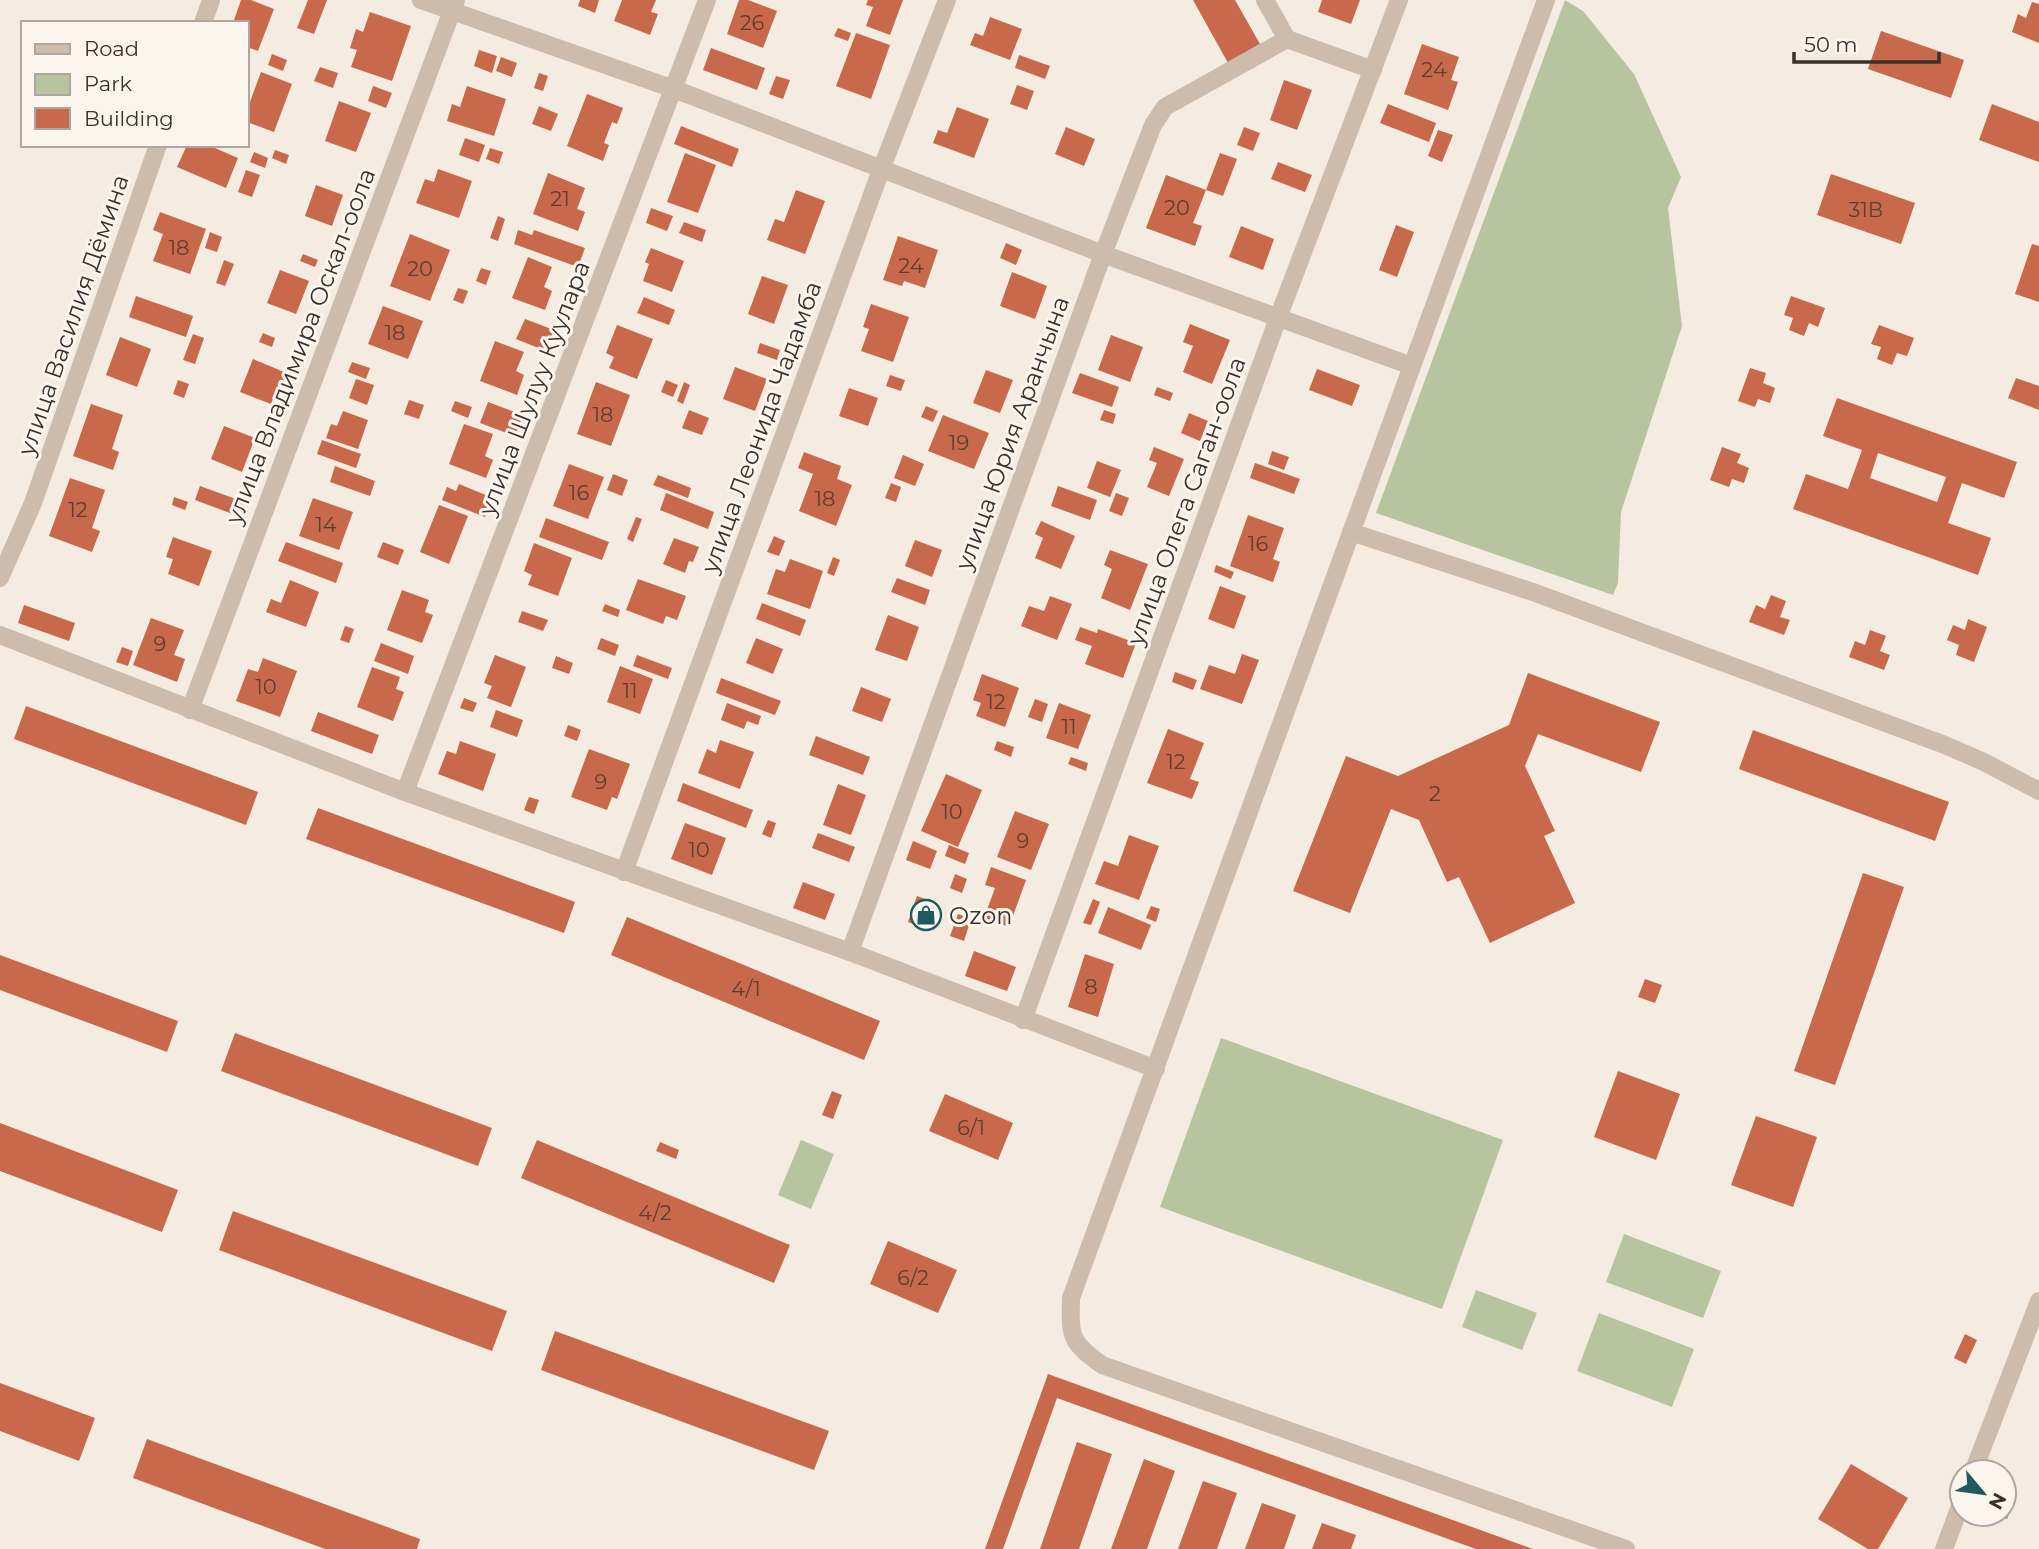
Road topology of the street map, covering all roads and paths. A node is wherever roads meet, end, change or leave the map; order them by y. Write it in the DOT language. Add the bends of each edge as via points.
graph roads {
  1 [pos="211,0"];
  2 [pos="421,0"];
  3 [pos="707,0"];
  4 [pos="947,0"];
  5 [pos="1265,0"];
  6 [pos="1399,0"];
  7 [pos="1545,0"];
  8 [pos="454,6"];
  9 [pos="204,21"];
  10 [pos="1287,39"];
  11 [pos="1373,69"];
  12 [pos="674,89"];
  13 [pos="158,147"];
  14 [pos="881,170"];
  15 [pos="1103,254"];
  16 [pos="1278,318"];
  17 [pos="1409,365"];
  18 [pos="1351,532"];
  19 [pos="0,578"];
  20 [pos="0,635"];
  21 [pos="190,709"];
  22 [pos="2039,791"];
  23 [pos="405,792"];
  24 [pos="624,872"];
  25 [pos="850,952"];
  26 [pos="1023,1020"];
  27 [pos="1156,1069"];
  28 [pos="2039,1301"];
  29 [pos="1978,1458"];
  30 [pos="1952,1528"];
  31 [pos="1626,1549"];
  32 [pos="1944,1549"];
  1 -- 9 [label="street"];
  2 -- 8 [label="street"];
  3 -- 12 [label="street, улица Шулуу Куулара"];
  4 -- 14 [label="street, улица Леонида Чадамба"];
  5 -- 10 [label="street"];
  6 -- 11 [label="street, улица Олега Саган-оола"];
  7 -- 17 [label="street"];
  8 -- 12 [label="street"];
  8 -- 21 [label="street, улица Владимира Оскал-оола"];
  10 -- 11 [label="street"];
  10 -- 15 [label="street, улица Юрия Аранчына" via="1165,107 1153,125"];
  11 -- 16 [label="street, улица Олега Саган-оола"];
  12 -- 14 [label="street"];
  12 -- 23 [label="street, улица Шулуу Куулара"];
  13 -- 19 [label="street, улица Василия Дёмина" via="33,503"];
  14 -- 15 [label="street"];
  14 -- 24 [label="street, улица Леонида Чадамба"];
  15 -- 16 [label="street"];
  15 -- 25 [label="street, улица Юрия Аранчына"];
  16 -- 17 [label="street"];
  16 -- 26 [label="street, улица Олега Саган-оола"];
  17 -- 18 [label="street"];
  18 -- 22 [label="street" via="1532,592 1945,745"];
  18 -- 27 [label="street"];
  20 -- 21 [label="street"];
  21 -- 23 [label="street"];
  23 -- 24 [label="street"];
  24 -- 25 [label="street"];
  25 -- 26 [label="street"];
  26 -- 27 [label="street"];
  27 -- 31 [label="street" via="1071,1298 1070,1331 1081,1350 1102,1365"];
  28 -- 29 [label="street"];
  30 -- 32 [label="street"];
}
